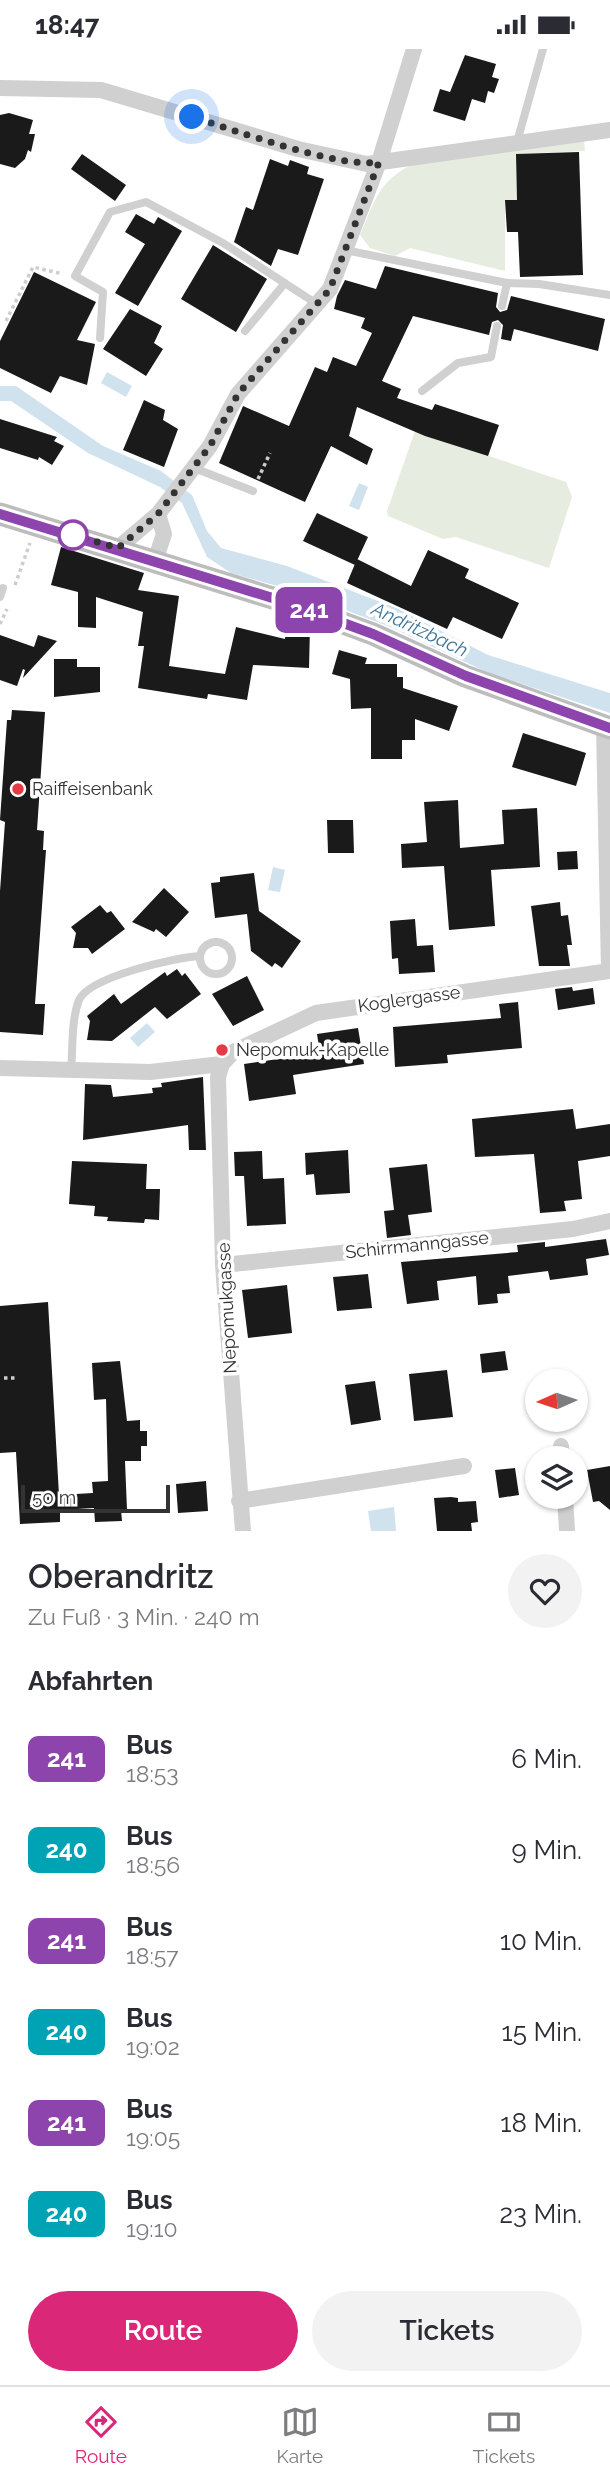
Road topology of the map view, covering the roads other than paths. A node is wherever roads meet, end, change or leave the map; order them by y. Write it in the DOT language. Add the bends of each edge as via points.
graph roads {
  1 [pos="414,49"];
  2 [pos="542,49"];
  3 [pos="0,88"];
  4 [pos="610,130"];
  5 [pos="517,142"];
  6 [pos="379,162"];
  7 [pos="345,250"];
  8 [pos="285,283"];
  9 [pos="507,283"];
  10 [pos="610,295"];
  11 [pos="317,304"];
  12 [pos="502,306"];
  13 [pos="497,326"];
  14 [pos="245,331"];
  15 [pos="100,338"];
  16 [pos="422,391"];
  17 [pos="191,472"];
  18 [pos="253,491"];
  19 [pos="0,514"];
  20 [pos="158,514"];
  21 [pos="118,548"];
  22 [pos="155,561"];
  23 [pos="607,727"];
  24 [pos="200,956"];
  25 [pos="609,971"];
  26 [pos="222,1064"];
  27 [pos="0,1068"];
  28 [pos="71,1072"];
  29 [pos="610,1221"];
  30 [pos="223,1265"];
  31 [pos="464,1467"];
  32 [pos="239,1501"];
  33 [pos="566,1509"];
  34 [pos="243,1531"];
  35 [pos="567,1531"];
  1 -- 6 [label="street"];
  2 -- 5 [label="lane"];
  3 -- 6 [label="street" via="101,90 298,149 367,164"];
  4 -- 5 [label="street"];
  5 -- 6 [label="street"];
  6 -- 7 [label="street"];
  7 -- 9 [label="lane"];
  7 -- 11 [label="street" via="330,289"];
  8 -- 11 [label="lane"];
  8 -- 14 [label="lane"];
  8 -- 15 [label="lane" via="146,202 110,212 75,276 103,292"];
  9 -- 10 [label="lane" via="538,283"];
  9 -- 12 [label="lane"];
  11 -- 17 [label="street" via="238,394"];
  13 -- 16 [label="lane" via="491,357 458,363"];
  17 -- 18 [label="lane"];
  17 -- 20 [label="street"];
  19 -- 21 [label="street"];
  20 -- 21 [label="street"];
  20 -- 22 [label="street" via="164,534"];
  21 -- 22 [label="street"];
  22 -- 23 [label="street" via="361,629 466,676"];
  23 -- 25 [label="street"];
  24 -- 24 [label="lane" via="205,946 220,943 229,948 232,964 220,974 210,974"];
  24 -- 28 [label="lane" via="167,961 85,991 79,1001"];
  25 -- 26 [label="street, Koglergasse" via="316,1013 233,1052"];
  26 -- 28 [label="street, Koglergasse" via="150,1072"];
  26 -- 30 [label="street, Nepomukgasse" via="218,1077"];
  27 -- 28 [label="street, Koglergasse"];
  29 -- 30 [label="street, Schirrmanngasse" via="572,1229"];
  30 -- 32 [label="street, Nepomukgasse"];
  31 -- 32 [label="street"];
  32 -- 34 [label="street, Nepomukgasse"];
  33 -- 35 [label="street"];
}
